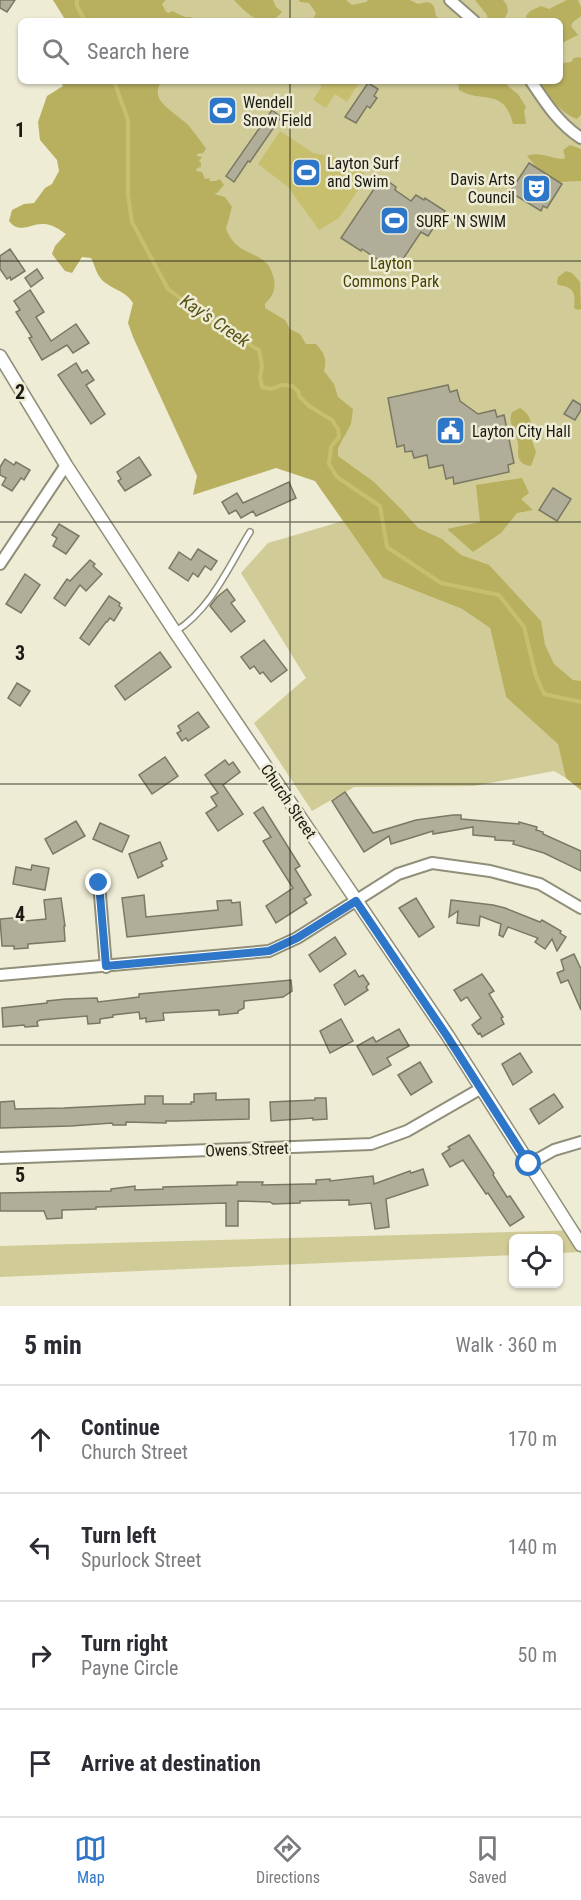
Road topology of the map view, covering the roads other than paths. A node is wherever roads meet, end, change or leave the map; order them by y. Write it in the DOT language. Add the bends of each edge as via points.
graph roads {
  1 [pos="450,0"];
  2 [pos="471,18"];
  3 [pos="533,84"];
  4 [pos="581,138"];
  5 [pos="0,356"];
  6 [pos="66,465"];
  7 [pos="250,532"];
  8 [pos="0,564"];
  9 [pos="175,632"];
  10 [pos="99,883"];
  11 [pos="356,901"];
  12 [pos="581,908"];
  13 [pos="106,966"];
  14 [pos="0,975"];
  15 [pos="480,1089"];
  16 [pos="581,1142"];
  17 [pos="0,1158"];
  18 [pos="529,1164"];
  19 [pos="581,1245"];
  1 -- 2 [label="street"];
  3 -- 4 [label="street" via="569,130"];
  5 -- 6 [label="street, Church Street"];
  6 -- 8 [label="street"];
  6 -- 9 [label="street, Church Street"];
  7 -- 9 [label="lane" via="204,607"];
  9 -- 11 [label="street, Church Street"];
  10 -- 13 [label="street"];
  11 -- 12 [label="street" via="398,874 432,863 490,871 540,884"];
  11 -- 13 [label="street" via="269,951"];
  11 -- 15 [label="street, Church Street"];
  13 -- 14 [label="street"];
  15 -- 17 [label="street, Owens Street" via="407,1131 370,1144"];
  15 -- 18 [label="street, Church Street"];
  16 -- 18 [label="street" via="554,1150"];
  18 -- 19 [label="street, Church Street"];
}
